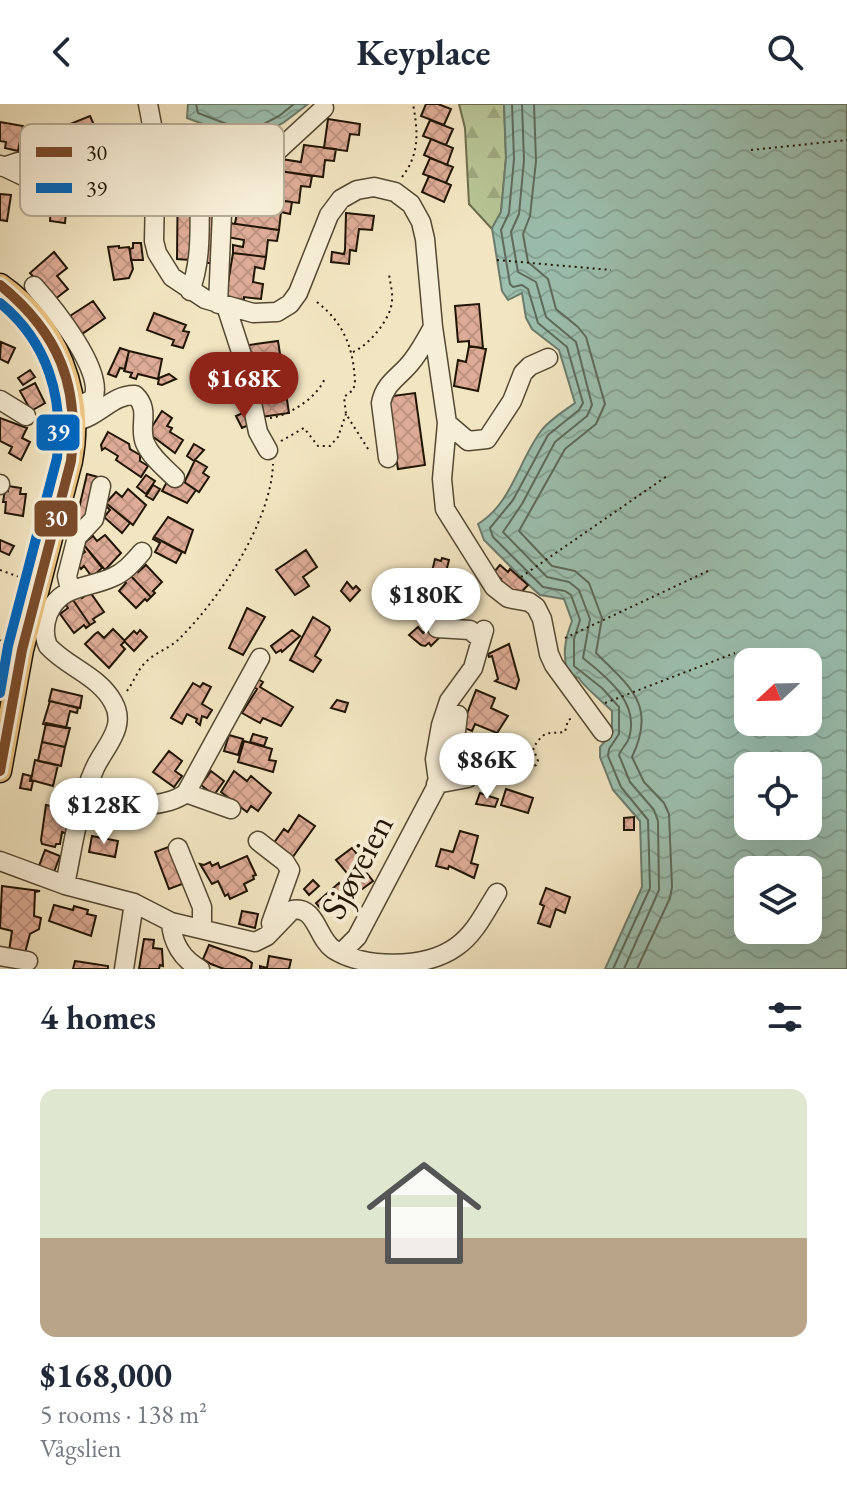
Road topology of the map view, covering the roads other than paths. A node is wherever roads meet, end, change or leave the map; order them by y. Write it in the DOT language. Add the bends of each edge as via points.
graph roads {
  1 [pos="148,104"];
  2 [pos="324,108"];
  3 [pos="152,124"];
  4 [pos="284,145"];
  5 [pos="1,166"];
  6 [pos="20,175"];
  7 [pos="153,216"];
  8 [pos="198,216"];
  9 [pos="223,216"];
  10 [pos="0,285"];
  11 [pos="34,286"];
  12 [pos="190,291"];
  13 [pos="222,305"];
  14 [pos="433,327"];
  15 [pos="548,358"];
  16 [pos="0,400"];
  17 [pos="26,416"];
  18 [pos="74,421"];
  19 [pos="447,423"];
  20 [pos="270,448"];
  21 [pos="382,460"];
  22 [pos="175,478"];
  23 [pos="101,486"];
  24 [pos="142,552"];
  25 [pos="70,590"];
  26 [pos="437,628"];
  27 [pos="11,650"];
  28 [pos="260,658"];
  29 [pos="458,715"];
  30 [pos="603,732"];
  31 [pos="444,756"];
  32 [pos="0,771"];
  33 [pos="472,773"];
  34 [pos="437,782"];
  35 [pos="186,793"];
  36 [pos="83,804"];
  37 [pos="231,809"];
  38 [pos="258,841"];
  39 [pos="178,848"];
  40 [pos="0,861"];
  41 [pos="65,885"];
  42 [pos="497,893"];
  43 [pos="134,903"];
  44 [pos="171,922"];
  45 [pos="202,929"];
  46 [pos="273,930"];
  47 [pos="342,952"];
  48 [pos="0,956"];
  49 [pos="28,961"];
  50 [pos="124,969"];
  51 [pos="200,969"];
  1 -- 3 [label="street"];
  2 -- 4 [label="street"];
  5 -- 6 [label="street"];
  7 -- 12 [label="street" via="157,253 172,277"];
  8 -- 12 [label="street"];
  9 -- 13 [label="street"];
  10 -- 18 [label="main road" via="24,304 48,335 69,381"];
  11 -- 18 [label="street" via="76,342 97,389"];
  12 -- 13 [label="street"];
  13 -- 14 [label="street" via="264,314 283,309 298,293 333,207 357,190 374,187 391,190 411,204 421,222"];
  13 -- 20 [label="street" via="242,355 258,432"];
  14 -- 19 [label="street"];
  14 -- 21 [label="street" via="383,395"];
  15 -- 19 [label="street" via="523,373 487,439 468,441"];
  16 -- 17 [label="street"];
  18 -- 22 [label="street" via="92,417 122,396 135,395 145,409 147,448"];
  18 -- 27 [label="main road" via="71,461 38,585"];
  19 -- 30 [label="street" via="442,498 450,519 494,587 536,607 554,665"];
  23 -- 25 [label="street" via="94,519 77,537 67,576"];
  24 -- 25 [label="street" via="115,576"];
  25 -- 36 [label="street" via="50,611 45,640 92,678 113,701 117,715 117,727 95,766"];
  26 -- 31 [label="street" via="482,634 473,668 449,701"];
  27 -- 32 [label="main road"];
  28 -- 35 [label="street"];
  29 -- 31 [label="street"];
  31 -- 34 [label="street"];
  33 -- 34 [label="street"];
  34 -- 47 [label="street, Sjøveien" via="357,937"];
  35 -- 36 [label="street" via="157,804"];
  35 -- 37 [label="street"];
  36 -- 41 [label="street"];
  38 -- 46 [label="street" via="290,870"];
  39 -- 45 [label="street" via="202,907"];
  40 -- 41 [label="street, Sjøveien"];
  41 -- 43 [label="street, Sjøveien"];
  42 -- 47 [label="street, Sjøveien" via="476,927 449,952 380,965 360,963"];
  43 -- 44 [label="street, Sjøveien"];
  43 -- 50 [label="street"];
  44 -- 45 [label="street, Sjøveien"];
  44 -- 51 [label="street" via="181,953"];
  45 -- 46 [label="street, Sjøveien" via="255,942"];
  46 -- 47 [label="street, Sjøveien" via="288,913 301,909 330,947"];
  48 -- 49 [label="street"];
}
